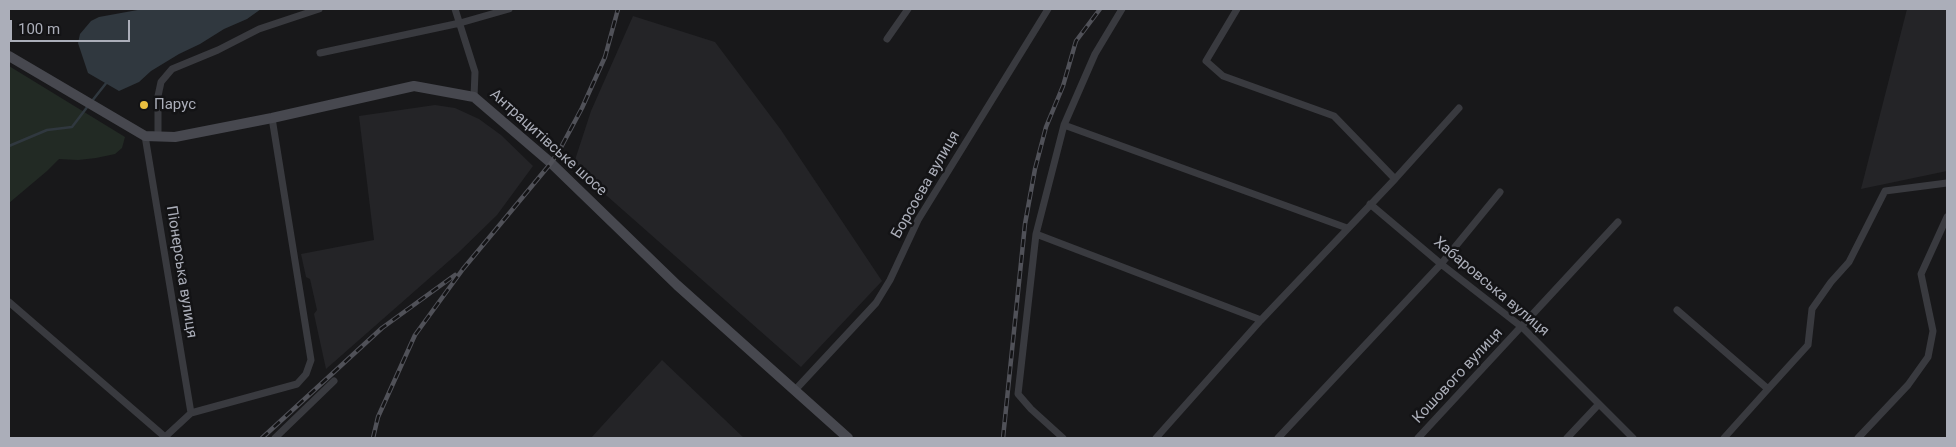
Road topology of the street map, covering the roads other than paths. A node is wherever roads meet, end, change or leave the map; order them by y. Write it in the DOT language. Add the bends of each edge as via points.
graph roads {
  1 [pos="319,9"];
  2 [pos="455,9"];
  3 [pos="509,9"];
  4 [pos="908,9"];
  5 [pos="1048,9"];
  6 [pos="1122,9"];
  7 [pos="1237,9"];
  8 [pos="460,24"];
  9 [pos="887,39"];
  10 [pos="320,53"];
  11 [pos="9,56"];
  12 [pos="474,97"];
  13 [pos="1459,108"];
  14 [pos="272,118"];
  15 [pos="1064,125"];
  16 [pos="145,136"];
  17 [pos="158,136"];
  18 [pos="1395,179"];
  19 [pos="1947,183"];
  20 [pos="1500,192"];
  21 [pos="1370,204"];
  22 [pos="1947,217"];
  23 [pos="1618,222"];
  24 [pos="1347,228"];
  25 [pos="1036,234"];
  26 [pos="1441,264"];
  27 [pos="9,302"];
  28 [pos="1677,310"];
  29 [pos="1261,320"];
  30 [pos="1523,328"];
  31 [pos="334,381"];
  32 [pos="796,389"];
  33 [pos="1768,389"];
  34 [pos="1598,405"];
  35 [pos="191,413"];
  36 [pos="164,438"];
  37 [pos="275,438"];
  38 [pos="848,438"];
  39 [pos="1063,438"];
  40 [pos="1156,438"];
  41 [pos="1278,438"];
  42 [pos="1418,438"];
  43 [pos="1567,438"];
  44 [pos="1633,438"];
  45 [pos="1724,438"];
  46 [pos="1858,438"];
  1 -- 17 [label="street" via="258,29 172,69 161,82 158,96"];
  2 -- 8 [label="street"];
  3 -- 8 [label="street"];
  4 -- 9 [label="street"];
  5 -- 32 [label="street, Борсоєва вулиця" via="918,220 876,303"];
  6 -- 15 [label="street" via="1095,54"];
  7 -- 18 [label="street" via="1206,60 1223,76 1334,116"];
  8 -- 10 [label="street"];
  8 -- 12 [label="street" via="475,72"];
  11 -- 16 [label="main road"];
  12 -- 14 [label="main road, Антрацитівське шосе" via="414,86"];
  12 -- 32 [label="main road, Антрацитівське шосе" via="551,164 677,285"];
  13 -- 18 [label="street"];
  14 -- 17 [label="main road, Антрацитівське шосе" via="175,137"];
  14 -- 35 [label="street" via="312,360 297,384"];
  15 -- 24 [label="street"];
  15 -- 25 [label="street"];
  16 -- 17 [label="main road, Антрацитівське шосе"];
  16 -- 35 [label="street, Піонерська вулиця"];
  18 -- 21 [label="street"];
  19 -- 33 [label="street" via="1885,191 1849,262 1812,309 1808,345"];
  20 -- 26 [label="street"];
  21 -- 24 [label="street"];
  21 -- 26 [label="street, Хабаровська вулиця"];
  22 -- 46 [label="street" via="1920,274 1934,331 1928,357 1908,385"];
  23 -- 30 [label="street, Кошового вулиця"];
  24 -- 29 [label="street"];
  25 -- 29 [label="street"];
  25 -- 39 [label="street" via="1018,394"];
  26 -- 30 [label="street, Хабаровська вулиця"];
  26 -- 41 [label="street"];
  27 -- 36 [label="street"];
  28 -- 33 [label="street"];
  29 -- 40 [label="street"];
  30 -- 34 [label="street, Хабаровська вулиця"];
  30 -- 42 [label="street, Кошового вулиця"];
  31 -- 37 [label="street"];
  32 -- 38 [label="main road, Антрацитівське шосе"];
  33 -- 45 [label="street"];
  34 -- 43 [label="street"];
  34 -- 44 [label="street, Хабаровська вулиця"];
  35 -- 36 [label="street"];
}
